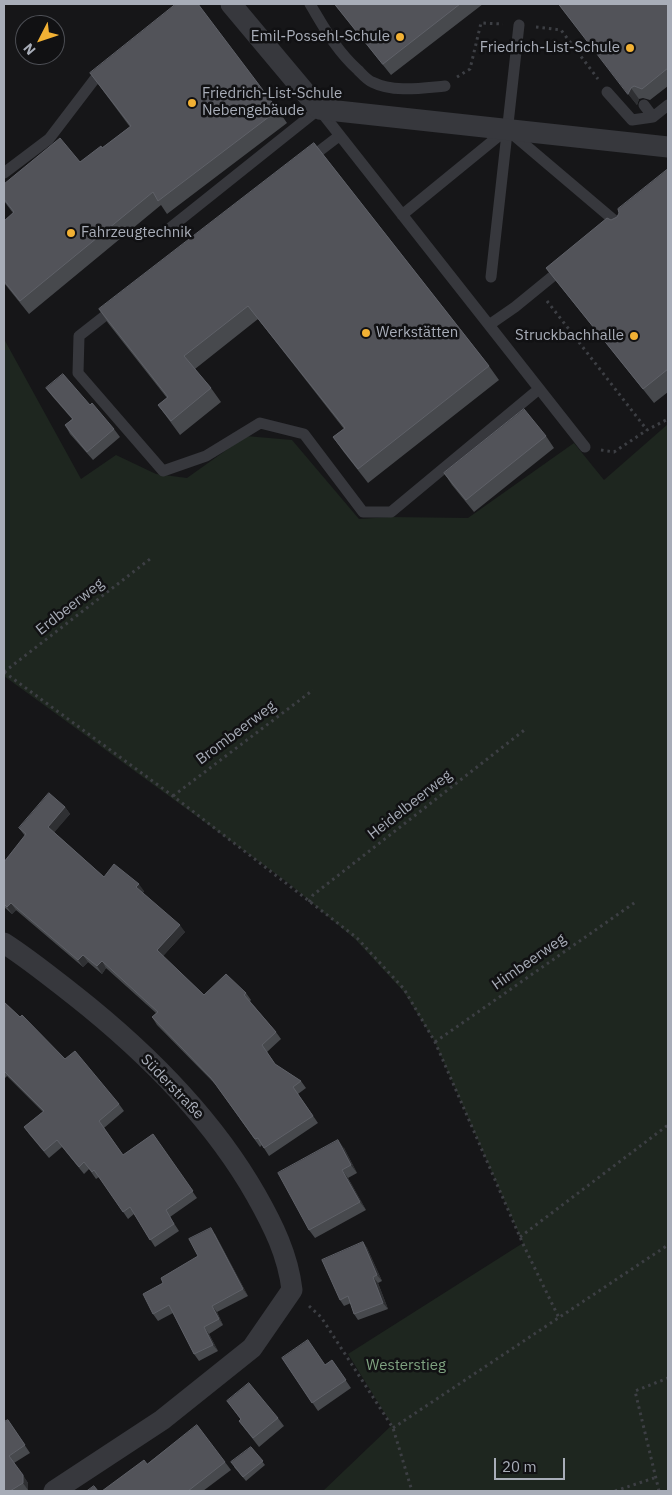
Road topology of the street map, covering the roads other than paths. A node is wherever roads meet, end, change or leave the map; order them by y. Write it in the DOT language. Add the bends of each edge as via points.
graph roads {
  1 [pos="231,4"];
  2 [pos="310,4"];
  3 [pos="519,25"];
  4 [pos="116,63"];
  5 [pos="445,86"];
  6 [pos="607,92"];
  7 [pos="644,105"];
  8 [pos="668,105"];
  9 [pos="319,109"];
  10 [pos="652,118"];
  11 [pos="506,130"];
  12 [pos="339,136"];
  13 [pos="668,148"];
  14 [pos="300,166"];
  15 [pos="4,173"];
  16 [pos="402,215"];
  17 [pos="619,224"];
  18 [pos="165,232"];
  19 [pos="574,259"];
  20 [pos="491,277"];
  21 [pos="126,300"];
  22 [pos="489,325"];
  23 [pos="539,389"];
  24 [pos="585,447"];
  25 [pos="4,944"];
  26 [pos="54,1491"];
  1 -- 9 [label="street"];
  2 -- 5 [label="lane" via="342,55 371,82 408,89"];
  3 -- 11 [label="lane"];
  4 -- 15 [label="lane" via="94,80 49,139"];
  6 -- 10 [label="lane" via="632,120"];
  7 -- 10 [label="lane"];
  8 -- 10 [label="lane"];
  9 -- 11 [label="street"];
  9 -- 12 [label="lane"];
  9 -- 18 [label="lane"];
  11 -- 13 [label="street"];
  11 -- 16 [label="lane"];
  11 -- 17 [label="lane"];
  11 -- 20 [label="lane"];
  12 -- 14 [label="lane"];
  12 -- 16 [label="lane"];
  16 -- 22 [label="lane"];
  19 -- 22 [label="lane"];
  21 -- 23 [label="lane" via="79,336 78,373 164,471 206,456 260,423 304,434 363,512 391,512"];
  22 -- 23 [label="lane"];
  23 -- 24 [label="lane"];
  25 -- 26 [label="street, Süderstraße" via="28,958 114,1026 197,1110 241,1168 274,1227 291,1281 252,1348 162,1420"];
}
